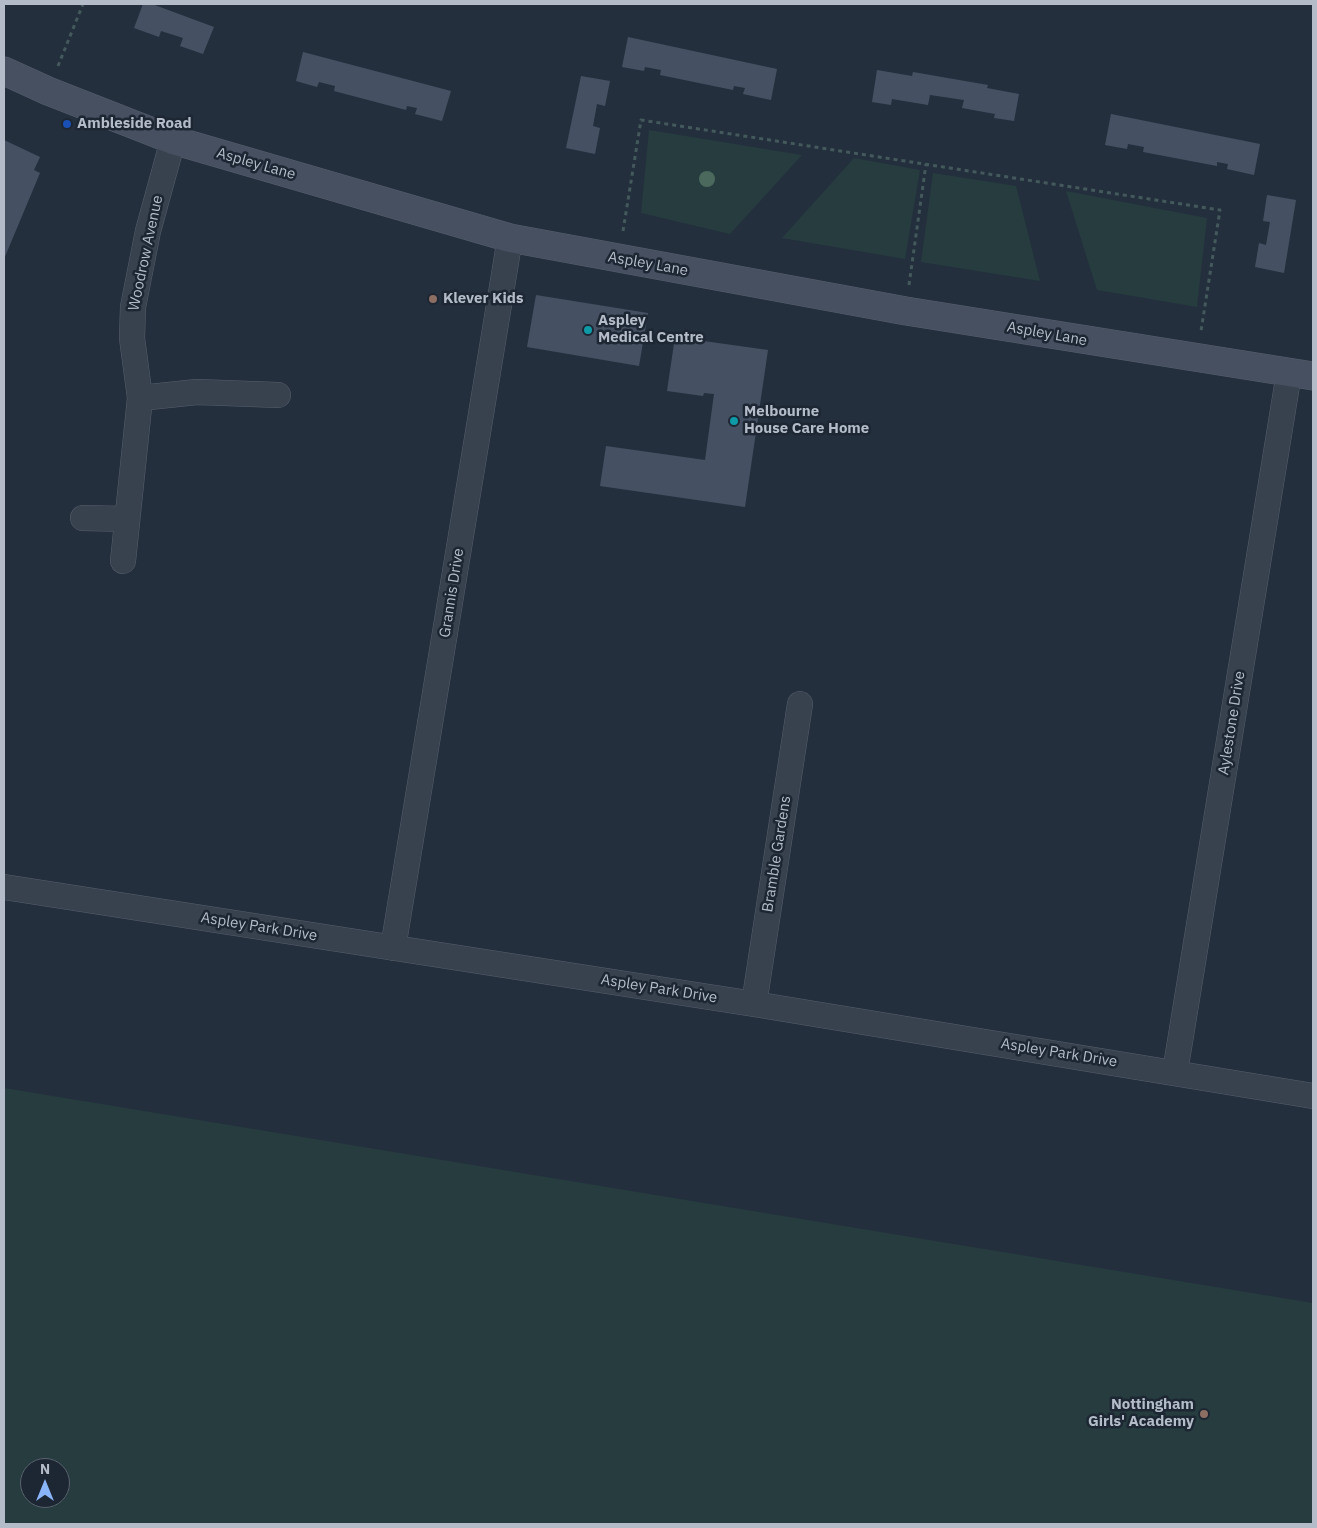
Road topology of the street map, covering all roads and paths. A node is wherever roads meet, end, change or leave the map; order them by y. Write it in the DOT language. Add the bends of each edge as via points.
graph roads {
  1 [pos="83,4"];
  2 [pos="4,71"];
  3 [pos="48,91"];
  4 [pos="173,140"];
  5 [pos="926,164"];
  6 [pos="510,238"];
  7 [pos="618,259"];
  8 [pos="906,310"];
  9 [pos="1197,359"];
  10 [pos="1301,375"];
  11 [pos="278,395"];
  12 [pos="140,398"];
  13 [pos="83,518"];
  14 [pos="126,519"];
  15 [pos="123,561"];
  16 [pos="800,704"];
  17 [pos="4,887"];
  18 [pos="393,948"];
  19 [pos="754,1004"];
  20 [pos="1175,1072"];
  21 [pos="1313,1096"];
  1 -- 3 [label="path"];
  2 -- 3 [label="main road, Aspley Lane"];
  3 -- 4 [label="main road, Aspley Lane"];
  4 -- 6 [label="main road, Aspley Lane"];
  4 -- 12 [label="street, Woodrow Avenue" via="148,231 133,307 132,338"];
  5 -- 7 [label="path" via="641,120"];
  5 -- 8 [label="path"];
  5 -- 9 [label="path" via="1220,210"];
  6 -- 7 [label="main road, Aspley Lane"];
  6 -- 18 [label="street, Grannis Drive"];
  7 -- 8 [label="main road, Aspley Lane"];
  8 -- 9 [label="main road, Aspley Lane"];
  9 -- 10 [label="main road, Aspley Lane"];
  10 -- 20 [label="street, Aylestone Drive"];
  11 -- 12 [label="street" via="198,392"];
  12 -- 14 [label="street, Woodrow Avenue"];
  13 -- 14 [label="street"];
  14 -- 15 [label="street, Woodrow Avenue"];
  16 -- 19 [label="street, Bramble Gardens"];
  17 -- 18 [label="street, Aspley Park Drive"];
  18 -- 19 [label="street, Aspley Park Drive"];
  19 -- 20 [label="street, Aspley Park Drive"];
  20 -- 21 [label="street, Aspley Park Drive"];
}
